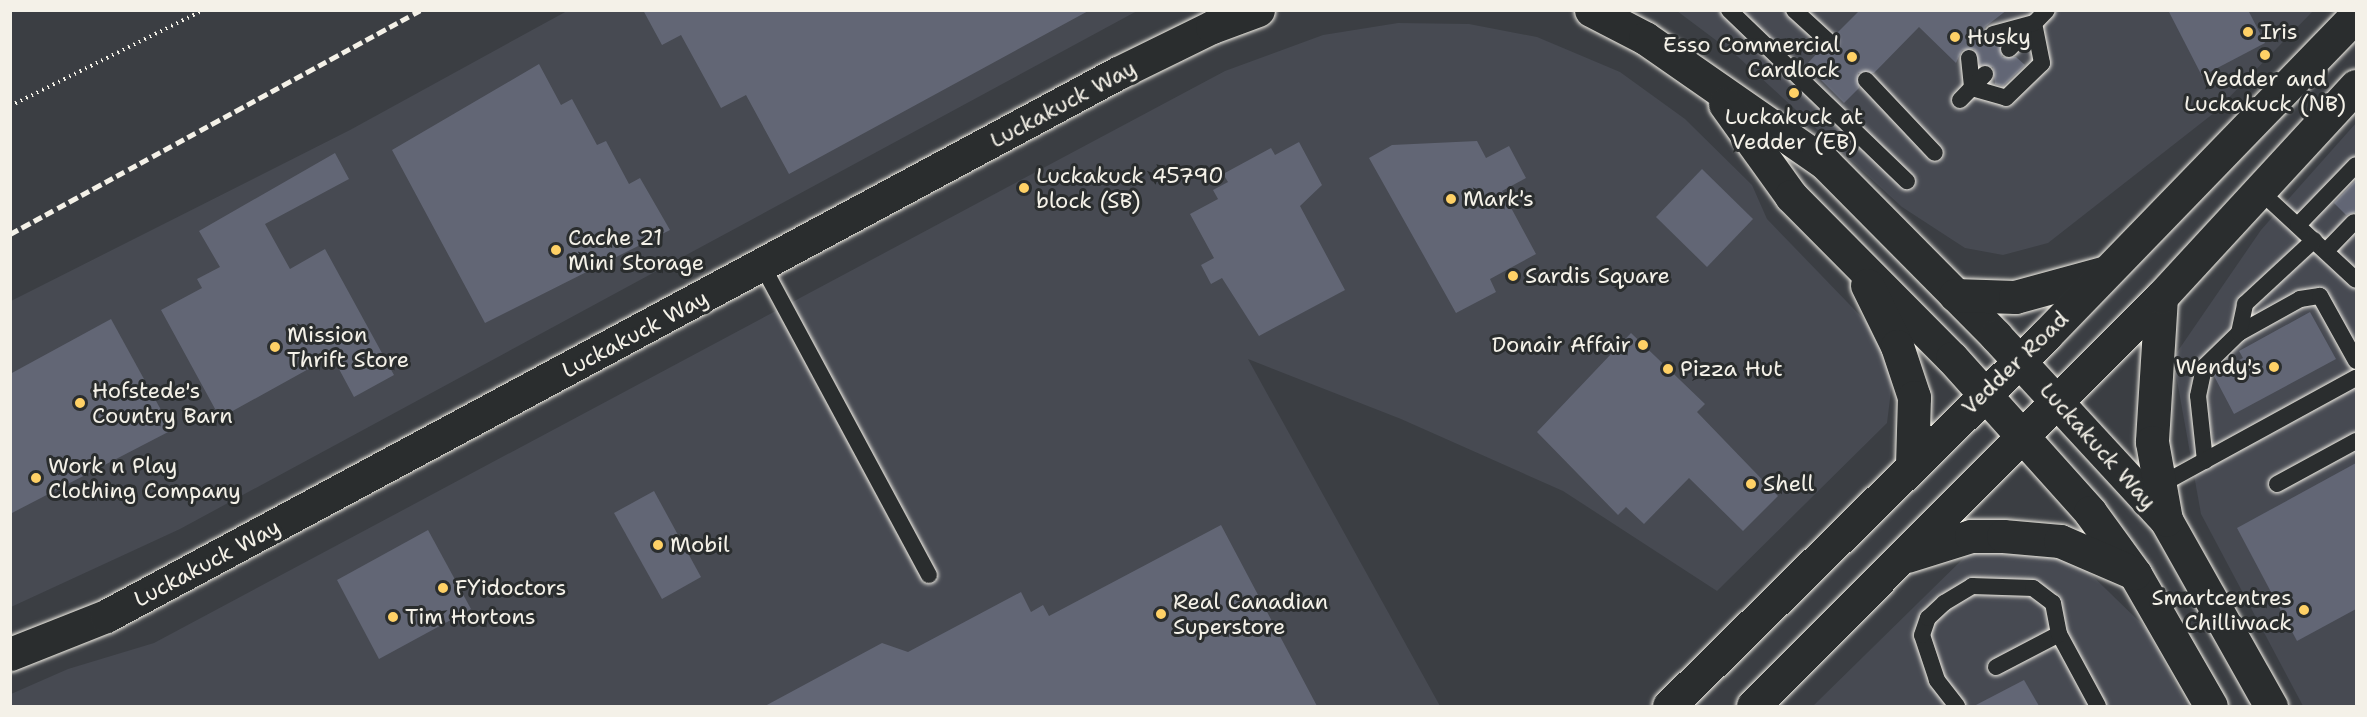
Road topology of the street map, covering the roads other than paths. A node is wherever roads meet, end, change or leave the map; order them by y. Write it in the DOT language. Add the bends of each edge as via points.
graph roads {
  1 [pos="1258,10"];
  2 [pos="1591,10"];
  3 [pos="1729,10"];
  4 [pos="1794,10"];
  5 [pos="2047,10"];
  6 [pos="2356,15"];
  7 [pos="1207,19"];
  8 [pos="2034,23"];
  9 [pos="1993,34"];
  10 [pos="1829,42"];
  11 [pos="2009,50"];
  12 [pos="1969,58"];
  13 [pos="1985,74"];
  14 [pos="1866,80"];
  15 [pos="1712,85"];
  16 [pos="2356,89"];
  17 [pos="1966,94"];
  18 [pos="1935,153"];
  19 [pos="2356,165"];
  20 [pos="1907,181"];
  21 [pos="2261,192"];
  22 [pos="2354,222"];
  23 [pos="2298,225"];
  24 [pos="2320,246"];
  25 [pos="1852,257"];
  26 [pos="762,265"];
  27 [pos="2106,272"];
  28 [pos="2356,280"];
  29 [pos="1955,295"];
  30 [pos="2161,297"];
  31 [pos="2239,333"];
  32 [pos="2019,360"];
  33 [pos="2356,361"];
  34 [pos="2356,378"];
  35 [pos="1982,394"];
  36 [pos="2057,399"];
  37 [pos="2022,435"];
  38 [pos="2356,441"];
  39 [pos="2205,461"];
  40 [pos="1912,464"];
  41 [pos="2162,484"];
  42 [pos="2277,484"];
  43 [pos="2166,520"];
  44 [pos="1905,557"];
  45 [pos="2135,574"];
  46 [pos="929,575"];
  47 [pos="2059,634"];
  48 [pos="10,654"];
  49 [pos="1996,667"];
  50 [pos="1669,706"];
  51 [pos="1753,706"];
  52 [pos="1957,706"];
  53 [pos="2098,706"];
  54 [pos="2211,706"];
  55 [pos="2271,706"];
  1 -- 7 [label="street, Luckakuck Way"];
  2 -- 15 [label="street, Luckakuck Way" via="1645,38"];
  3 -- 20 [label="lane"];
  4 -- 10 [label="lane"];
  5 -- 8 [label="lane"];
  6 -- 27 [label="street, Vedder Road"];
  7 -- 26 [label="street, Luckakuck Way"];
  8 -- 9 [label="lane"];
  8 -- 11 [label="lane"];
  8 -- 17 [label="lane" via="2042,63 2006,98"];
  12 -- 17 [label="lane"];
  13 -- 17 [label="lane"];
  14 -- 18 [label="lane"];
  15 -- 25 [label="street, Luckakuck Way" via="1791,196"];
  15 -- 29 [label="street, Luckakuck Way" via="1825,163"];
  16 -- 21 [label="street"];
  19 -- 23 [label="lane"];
  21 -- 23 [label="lane"];
  21 -- 30 [label="street"];
  22 -- 24 [label="lane"];
  23 -- 24 [label="lane"];
  24 -- 28 [label="lane"];
  24 -- 31 [label="lane" via="2245,304"];
  25 -- 35 [label="street, Luckakuck Way"];
  25 -- 40 [label="street" via="1898,346 1914,397"];
  26 -- 46 [label="lane"];
  26 -- 48 [label="street, Luckakuck Way" via="117,611"];
  27 -- 29 [label="street" via="2015,297"];
  27 -- 32 [label="street, Vedder Road"];
  29 -- 32 [label="street, Luckakuck Way"];
  30 -- 36 [label="street"];
  30 -- 41 [label="street" via="2151,386 2152,442"];
  31 -- 33 [label="lane" via="2300,299 2320,296"];
  31 -- 39 [label="lane" via="2204,367 2199,396"];
  32 -- 35 [label="street, Vedder Road"];
  32 -- 36 [label="street, Luckakuck Way"];
  34 -- 39 [label="lane"];
  35 -- 37 [label="street, Luckakuck Way"];
  35 -- 40 [label="street, Vedder Road"];
  36 -- 37 [label="street"];
  36 -- 43 [label="street, Luckakuck Way"];
  37 -- 44 [label="street"];
  37 -- 45 [label="street, Luckakuck Way"];
  38 -- 42 [label="lane"];
  39 -- 41 [label="lane"];
  40 -- 50 [label="street, Vedder Road"];
  41 -- 43 [label="street"];
  43 -- 55 [label="street, Luckakuck Way"];
  44 -- 45 [label="street" via="1971,536 2003,536 2060,542"];
  44 -- 51 [label="street"];
  45 -- 54 [label="street, Luckakuck Way"];
  47 -- 49 [label="lane"];
  47 -- 52 [label="lane" via="2053,603 2033,588 1972,586 1944,603 1928,618 1922,634 1937,680"];
  47 -- 53 [label="lane"];
}
